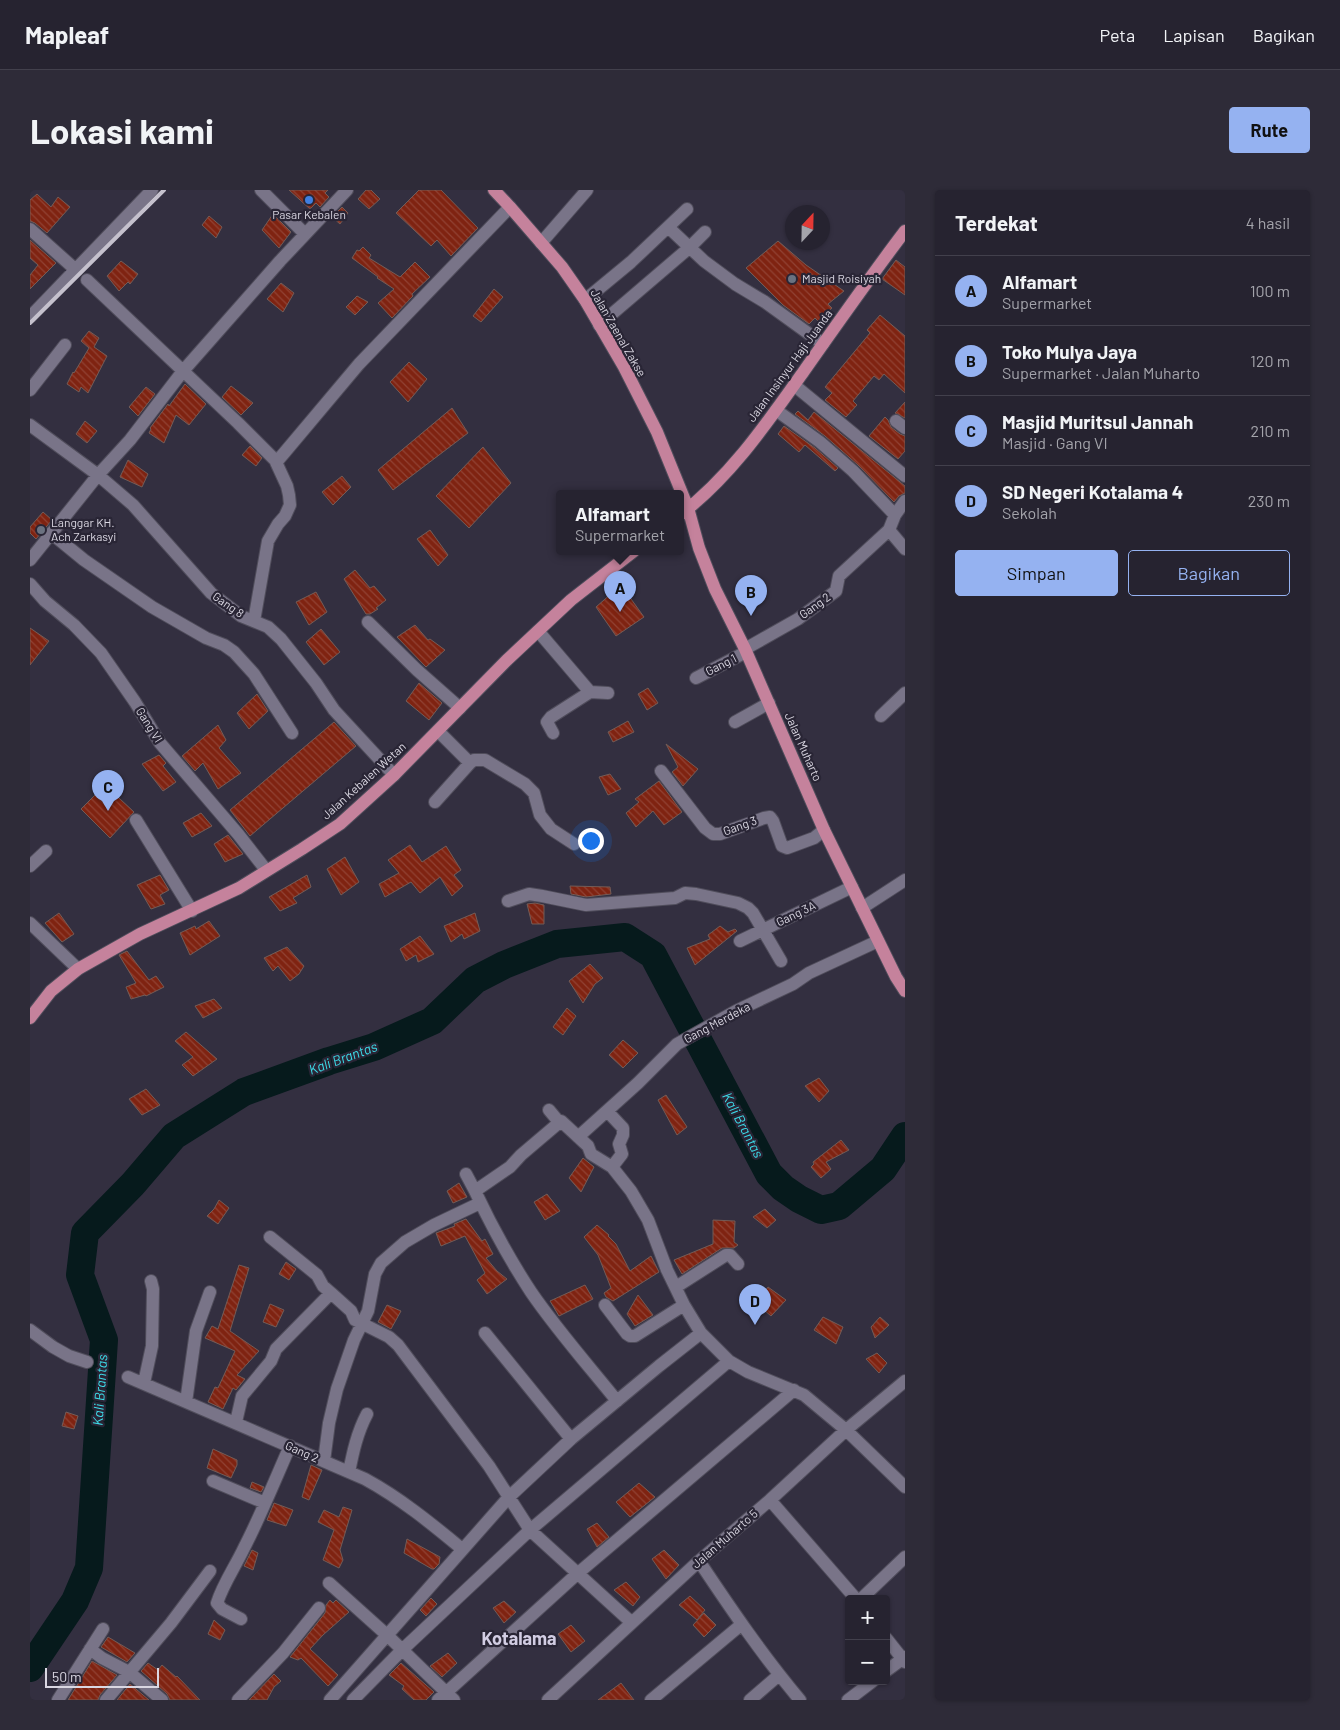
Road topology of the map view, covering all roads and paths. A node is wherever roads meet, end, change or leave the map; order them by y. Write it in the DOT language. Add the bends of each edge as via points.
graph roads {
  1 [pos="152,190"];
  2 [pos="261,190"];
  3 [pos="347,190"];
  4 [pos="494,190"];
  5 [pos="587,190"];
  6 [pos="510,206"];
  7 [pos="687,209"];
  8 [pos="668,227"];
  9 [pos="30,229"];
  10 [pos="905,231"];
  11 [pos="704,232"];
  12 [pos="305,234"];
  13 [pos="541,243"];
  14 [pos="690,248"];
  15 [pos="76,270"];
  16 [pos="87,280"];
  17 [pos="585,300"];
  18 [pos="30,317"];
  19 [pos="600,325"];
  20 [pos="823,344"];
  21 [pos="65,345"];
  22 [pos="184,371"];
  23 [pos="794,385"];
  24 [pos="30,390"];
  25 [pos="776,410"];
  26 [pos="30,425"];
  27 [pos="275,460"];
  28 [pos="98,476"];
  29 [pos="905,476"];
  30 [pos="677,490"];
  31 [pos="905,501"];
  32 [pos="684,512"];
  33 [pos="895,515"];
  34 [pos="889,530"];
  35 [pos="51,533"];
  36 [pos="905,550"];
  37 [pos="629,555"];
  38 [pos="30,560"];
  39 [pos="30,584"];
  40 [pos="254,621"];
  41 [pos="368,622"];
  42 [pos="538,630"];
  43 [pos="746,650"];
  44 [pos="696,678"];
  45 [pos="590,692"];
  46 [pos="608,693"];
  47 [pos="905,693"];
  48 [pos="769,703"];
  49 [pos="460,708"];
  50 [pos="881,716"];
  51 [pos="735,722"];
  52 [pos="438,731"];
  53 [pos="292,733"];
  54 [pos="554,733"];
  55 [pos="470,762"];
  56 [pos="661,771"];
  57 [pos="394,774"];
  58 [pos="435,802"];
  59 [pos="136,820"];
  60 [pos="824,830"];
  61 [pos="574,844"];
  62 [pos="46,851"];
  63 [pos="30,866"];
  64 [pos="266,870"];
  65 [pos="905,880"];
  66 [pos="852,887"];
  67 [pos="508,901"];
  68 [pos="862,908"];
  69 [pos="192,911"];
  70 [pos="30,923"];
  71 [pos="762,930"];
  72 [pos="740,941"];
  73 [pos="878,942"];
  74 [pos="781,961"];
  75 [pos="78,969"];
  76 [pos="905,992"];
  77 [pos="30,1018"];
  78 [pos="549,1110"];
  79 [pos="606,1111"];
  80 [pos="559,1122"];
  81 [pos="578,1136"];
  82 [pos="612,1167"];
  83 [pos="466,1174"];
  84 [pos="475,1191"];
  85 [pos="480,1203"];
  86 [pos="270,1236"];
  87 [pos="738,1264"];
  88 [pos="151,1281"];
  89 [pos="676,1287"];
  90 [pos="210,1292"];
  91 [pos="331,1292"];
  92 [pos="605,1305"];
  93 [pos="684,1305"];
  94 [pos="363,1324"];
  95 [pos="30,1330"];
  96 [pos="485,1333"];
  97 [pos="701,1333"];
  98 [pos="729,1360"];
  99 [pos="87,1362"];
  100 [pos="128,1377"];
  101 [pos="905,1382"];
  102 [pos="144,1383"];
  103 [pos="794,1390"];
  104 [pos="616,1401"];
  105 [pos="186,1402"];
  106 [pos="367,1414"];
  107 [pos="236,1422"];
  108 [pos="846,1430"];
  109 [pos="572,1439"];
  110 [pos="290,1446"];
  111 [pos="324,1461"];
  112 [pos="349,1472"];
  113 [pos="214,1481"];
  114 [pos="905,1487"];
  115 [pos="509,1497"];
  116 [pos="770,1500"];
  117 [pos="266,1503"];
  118 [pos="530,1530"];
  119 [pos="462,1549"];
  120 [pos="905,1558"];
  121 [pos="699,1561"];
  122 [pos="210,1571"];
  123 [pos="577,1574"];
  124 [pos="329,1583"];
  125 [pos="853,1595"];
  126 [pos="865,1595"];
  127 [pos="319,1608"];
  128 [pos="241,1619"];
  129 [pos="632,1622"];
  130 [pos="742,1624"];
  131 [pos="103,1629"];
  132 [pos="388,1636"];
  133 [pos="888,1640"];
  134 [pos="90,1649"];
  135 [pos="402,1650"];
  136 [pos="904,1659"];
  137 [pos="890,1668"];
  138 [pos="129,1672"];
  139 [pos="779,1675"];
  140 [pos="868,1685"];
  141 [pos="446,1697"];
  142 [pos="58,1700"];
  143 [pos="106,1700"];
  144 [pos="162,1700"];
  145 [pos="238,1700"];
  146 [pos="330,1700"];
  147 [pos="353,1700"];
  148 [pos="548,1700"];
  149 [pos="652,1700"];
  150 [pos="750,1700"];
  151 [pos="800,1700"];
  152 [pos="848,1700"];
  1 -- 15 [label="street"];
  2 -- 12 [label="street"];
  3 -- 12 [label="street"];
  4 -- 6 [label="main road, Jalan Zaenal Zakse"];
  5 -- 13 [label="street"];
  6 -- 13 [label="main road, Jalan Zaenal Zakse"];
  6 -- 27 [label="street" via="359,364"];
  7 -- 8 [label="street"];
  8 -- 14 [label="street"];
  8 -- 17 [label="street"];
  9 -- 15 [label="street"];
  10 -- 20 [label="main road, Jalan Insinyur Haji Juanda"];
  11 -- 14 [label="street"];
  12 -- 22 [label="street"];
  13 -- 17 [label="main road, Jalan Zaenal Zakse"];
  14 -- 19 [label="street"];
  14 -- 20 [label="street" via="735,284 766,302"];
  15 -- 18 [label="street"];
  16 -- 22 [label="street"];
  17 -- 19 [label="main road, Jalan Zaenal Zakse"];
  19 -- 30 [label="main road, Jalan Zaenal Zakse" via="657,432"];
  20 -- 23 [label="main road, Jalan Insinyur Haji Juanda"];
  21 -- 24 [label="street"];
  22 -- 27 [label="street"];
  22 -- 28 [label="street"];
  23 -- 25 [label="main road, Jalan Insinyur Haji Juanda"];
  23 -- 29 [label="street"];
  25 -- 32 [label="main road, Jalan Insinyur Haji Juanda" via="738,460"];
  25 -- 33 [label="street" via="820,442"];
  26 -- 28 [label="street, Gang 8"];
  27 -- 40 [label="street" via="290,506 268,541"];
  28 -- 35 [label="street"];
  28 -- 40 [label="street, Gang 8" via="133,505 211,593 241,616"];
  31 -- 33 [label="street, Gang 2"];
  32 -- 43 [label="main road, Jalan Muharto" via="715,589"];
  33 -- 34 [label="street, Gang 2"];
  34 -- 36 [label="street"];
  34 -- 43 [label="street, Gang 2" via="840,576 836,591"];
  35 -- 38 [label="street"];
  35 -- 53 [label="street" via="152,607 234,652 254,674"];
  37 -- 42 [label="main road, Jalan Kebalen Wetan"];
  39 -- 64 [label="street, Gang VI" via="100,653 160,743"];
  40 -- 57 [label="street, Gang 8" via="268,628 288,646 334,710"];
  41 -- 49 [label="street"];
  42 -- 45 [label="street"];
  42 -- 49 [label="main road, Jalan Kebalen Wetan"];
  43 -- 44 [label="street, Gang 1"];
  43 -- 48 [label="main road, Jalan Muharto"];
  45 -- 46 [label="street"];
  45 -- 54 [label="street" via="551,717 547,722"];
  47 -- 50 [label="street"];
  48 -- 51 [label="street"];
  48 -- 60 [label="main road, Jalan Muharto"];
  49 -- 52 [label="main road, Jalan Kebalen Wetan"];
  52 -- 55 [label="street"];
  52 -- 57 [label="main road, Jalan Kebalen Wetan"];
  55 -- 58 [label="street"];
  55 -- 61 [label="street" via="485,760 524,784 534,793 540,815 551,828"];
  56 -- 60 [label="street, Gang 3" via="713,834 770,817 782,846 787,848 814,838"];
  57 -- 64 [label="main road, Jalan Kebalen Wetan" via="340,824"];
  59 -- 69 [label="street"];
  60 -- 66 [label="main road, Jalan Muharto"];
  62 -- 63 [label="street"];
  64 -- 69 [label="main road, Jalan Kebalen Wetan" via="239,888"];
  65 -- 68 [label="street"];
  66 -- 68 [label="main road, Jalan Muharto"];
  66 -- 71 [label="street, Gang 3A"];
  67 -- 71 [label="street" via="529,894 586,905 696,894 748,908"];
  68 -- 73 [label="main road, Jalan Muharto"];
  69 -- 75 [label="main road, Jalan Kebalen Wetan" via="140,934"];
  70 -- 75 [label="street"];
  71 -- 72 [label="street, Gang 3A"];
  71 -- 74 [label="street"];
  73 -- 76 [label="main road, Jalan Muharto"];
  73 -- 79 [label="street, Gang Merdeka" via="809,973 677,1044"];
  75 -- 77 [label="main road, Jalan Kebalen Wetan" via="51,991"];
  78 -- 80 [label="street"];
  79 -- 81 [label="street, Gang Merdeka"];
  79 -- 82 [label="street" via="623,1128 619,1144 622,1154"];
  80 -- 81 [label="street" via="562,1121"];
  80 -- 84 [label="street" via="510,1167"];
  81 -- 82 [label="street" via="592,1154"];
  82 -- 89 [label="street" via="642,1209"];
  83 -- 84 [label="street"];
  84 -- 85 [label="street"];
  85 -- 94 [label="street" via="405,1242 381,1263 375,1274"];
  85 -- 104 [label="street" via="532,1292"];
  86 -- 91 [label="street" via="317,1275"];
  87 -- 89 [label="street" via="726,1255"];
  88 -- 102 [label="street" via="152,1346"];
  89 -- 93 [label="street"];
  90 -- 105 [label="street" via="196,1331"];
  91 -- 94 [label="street" via="351,1311 355,1320"];
  91 -- 107 [label="street" via="276,1349 272,1361 242,1396"];
  92 -- 93 [label="street" via="627,1334 635,1336"];
  93 -- 97 [label="street"];
  94 -- 111 [label="street" via="336,1389"];
  94 -- 115 [label="street" via="389,1337 407,1354"];
  95 -- 99 [label="street" via="69,1356"];
  96 -- 109 [label="street"];
  97 -- 98 [label="street"];
  97 -- 104 [label="street"];
  98 -- 103 [label="street"];
  98 -- 118 [label="street"];
  100 -- 102 [label="street, Gang 2"];
  101 -- 108 [label="street, Jalan Muharto 5"];
  102 -- 105 [label="street, Gang 2"];
  103 -- 108 [label="street"];
  103 -- 123 [label="street"];
  104 -- 109 [label="street"];
  105 -- 107 [label="street, Gang 2"];
  106 -- 112 [label="street" via="359,1429"];
  107 -- 110 [label="street, Gang 2"];
  108 -- 114 [label="street"];
  108 -- 116 [label="street, Jalan Muharto 5"];
  109 -- 115 [label="street"];
  110 -- 111 [label="street, Gang 2"];
  110 -- 117 [label="street"];
  111 -- 112 [label="street, Gang 2"];
  112 -- 119 [label="street, Gang 2" via="386,1491"];
  113 -- 117 [label="street"];
  115 -- 118 [label="street"];
  115 -- 119 [label="street"];
  116 -- 121 [label="street, Jalan Muharto 5"];
  116 -- 125 [label="street"];
  117 -- 128 [label="street" via="217,1603"];
  118 -- 123 [label="street"];
  118 -- 135 [label="street"];
  119 -- 132 [label="street"];
  120 -- 126 [label="street"];
  121 -- 129 [label="street, Jalan Muharto 5"];
  121 -- 130 [label="street"];
  122 -- 138 [label="street"];
  123 -- 129 [label="street"];
  123 -- 141 [label="street"];
  124 -- 132 [label="street"];
  127 -- 145 [label="street" via="283,1653"];
  129 -- 148 [label="street, Jalan Muharto 5"];
  130 -- 139 [label="street"];
  130 -- 149 [label="street"];
  131 -- 134 [label="street"];
  132 -- 135 [label="street"];
  132 -- 146 [label="street"];
  133 -- 136 [label="street"];
  134 -- 138 [label="street"];
  134 -- 142 [label="street"];
  135 -- 141 [label="street"];
  135 -- 147 [label="street"];
  136 -- 137 [label="street"];
  138 -- 143 [label="street"];
  138 -- 144 [label="street"];
  139 -- 150 [label="street"];
  139 -- 151 [label="street"];
  140 -- 152 [label="street"];
}
